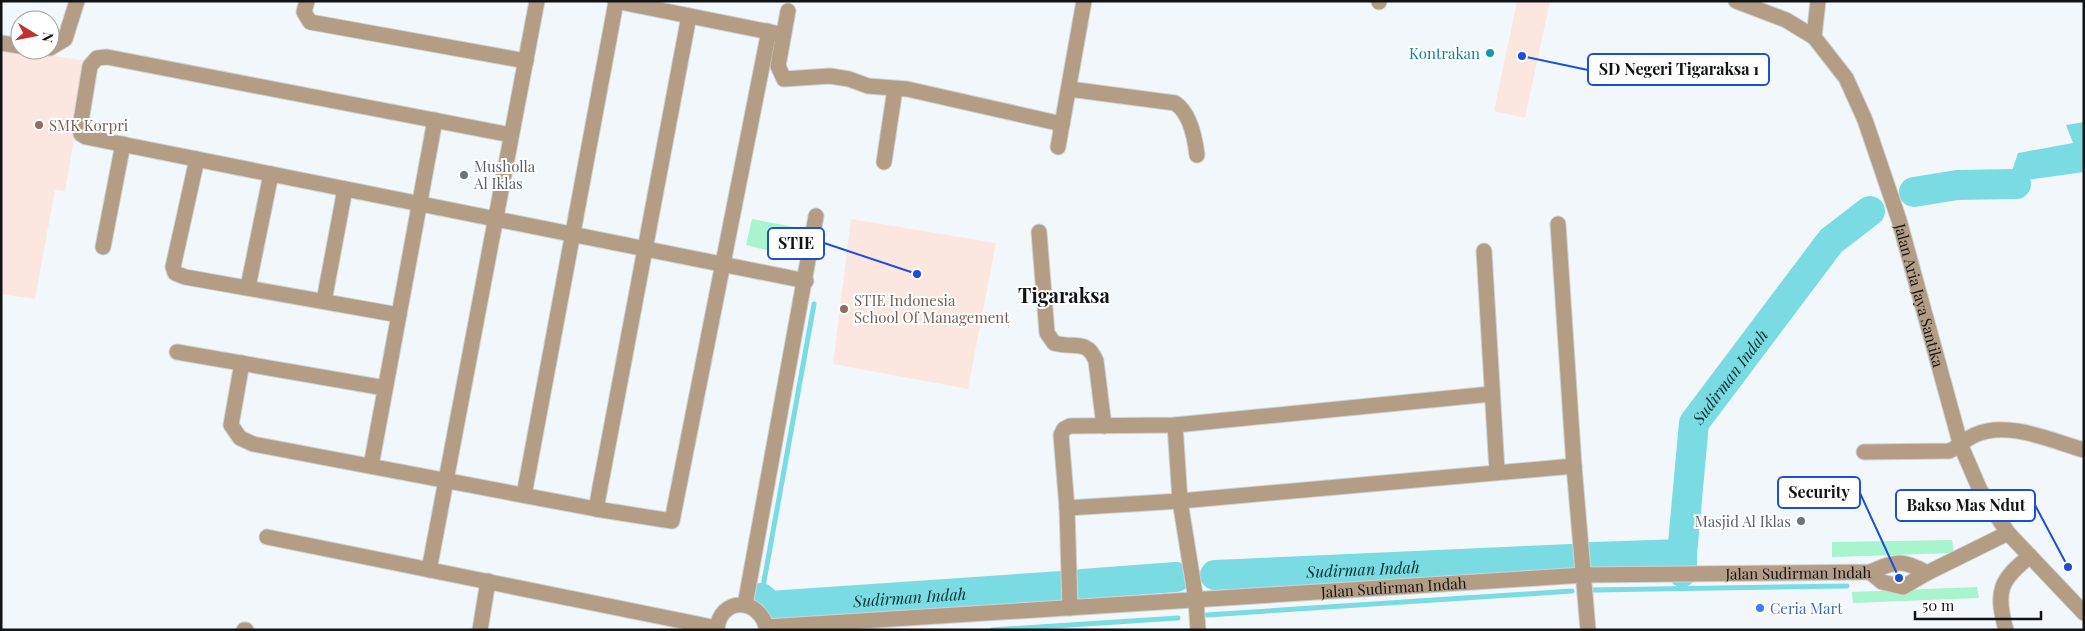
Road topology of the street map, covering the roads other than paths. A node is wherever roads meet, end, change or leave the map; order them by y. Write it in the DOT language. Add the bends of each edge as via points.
graph roads {
  1 [pos="77,1"];
  2 [pos="307,1"];
  3 [pos="537,1"];
  4 [pos="615,1"];
  5 [pos="1084,1"];
  6 [pos="1736,1"];
  7 [pos="1818,1"];
  8 [pos="788,11"];
  9 [pos="689,16"];
  10 [pos="767,32"];
  11 [pos="783,34"];
  12 [pos="1814,37"];
  13 [pos="60,42"];
  14 [pos="526,61"];
  15 [pos="895,89"];
  16 [pos="1069,89"];
  17 [pos="435,120"];
  18 [pos="1062,124"];
  19 [pos="511,135"];
  20 [pos="123,144"];
  21 [pos="1058,147"];
  22 [pos="1197,155"];
  23 [pos="197,159"];
  24 [pos="884,162"];
  25 [pos="271,174"];
  26 [pos="345,189"];
  27 [pos="419,203"];
  28 [pos="816,216"];
  29 [pos="496,219"];
  30 [pos="1558,224"];
  31 [pos="1039,232"];
  32 [pos="573,234"];
  33 [pos="103,247"];
  34 [pos="645,249"];
  35 [pos="1484,251"];
  36 [pos="722,264"];
  37 [pos="806,281"];
  38 [pos="248,287"];
  39 [pos="324,301"];
  40 [pos="399,315"];
  41 [pos="177,352"];
  42 [pos="242,363"];
  43 [pos="385,388"];
  44 [pos="1491,394"];
  45 [pos="1175,425"];
  46 [pos="1104,426"];
  47 [pos="1961,446"];
  48 [pos="2084,450"];
  49 [pos="1864,452"];
  50 [pos="370,466"];
  51 [pos="1574,466"];
  52 [pos="1497,471"];
  53 [pos="446,480"];
  54 [pos="524,495"];
  55 [pos="1180,501"];
  56 [pos="1067,508"];
  57 [pos="596,509"];
  58 [pos="2008,534"];
  59 [pos="268,537"];
  60 [pos="2030,556"];
  61 [pos="429,570"];
  62 [pos="1870,572"];
  63 [pos="1927,574"];
  64 [pos="1585,575"];
  65 [pos="488,581"];
  66 [pos="1196,600"];
  67 [pos="745,605"];
  68 [pos="1070,608"];
  69 [pos="2084,613"];
  70 [pos="767,628"];
  71 [pos="717,629"];
  72 [pos="480,630"];
  73 [pos="1198,630"];
  74 [pos="1588,630"];
  75 [pos="2006,630"];
  1 -- 13 [label="street" via="65,39"];
  2 -- 14 [label="street" via="304,12 310,22"];
  3 -- 14 [label="street"];
  4 -- 9 [label="street"];
  4 -- 32 [label="street"];
  5 -- 16 [label="street"];
  6 -- 12 [label="street, Jalan Aria Jaya Santika" via="1786,20"];
  7 -- 12 [label="street"];
  8 -- 11 [label="street"];
  9 -- 10 [label="street"];
  9 -- 34 [label="street"];
  10 -- 11 [label="street"];
  10 -- 36 [label="street"];
  11 -- 15 [label="street" via="778,66 784,79 830,76"];
  12 -- 47 [label="street, Jalan Aria Jaya Santika" via="1846,78 1865,120 1899,220"];
  14 -- 19 [label="street"];
  15 -- 18 [label="street"];
  15 -- 24 [label="street"];
  16 -- 18 [label="street"];
  16 -- 22 [label="street" via="1175,103 1194,136"];
  17 -- 19 [label="street"];
  17 -- 20 [label="street" via="107,57 96,58 90,66 81,134 86,138"];
  17 -- 27 [label="street"];
  18 -- 21 [label="street"];
  19 -- 29 [label="street"];
  20 -- 23 [label="street"];
  20 -- 33 [label="street"];
  23 -- 25 [label="street"];
  23 -- 38 [label="street" via="174,270 185,277"];
  25 -- 26 [label="street"];
  25 -- 38 [label="street"];
  26 -- 27 [label="street"];
  26 -- 39 [label="street"];
  27 -- 29 [label="street"];
  27 -- 40 [label="street"];
  28 -- 37 [label="street"];
  29 -- 32 [label="street"];
  29 -- 53 [label="street"];
  30 -- 51 [label="street"];
  31 -- 46 [label="street" via="1047,333 1054,343 1084,346 1092,352 1096,360"];
  32 -- 34 [label="street"];
  32 -- 54 [label="street"];
  34 -- 36 [label="street"];
  34 -- 57 [label="street"];
  35 -- 44 [label="street"];
  36 -- 37 [label="street"];
  36 -- 57 [label="street" via="672,521"];
  37 -- 67 [label="street"];
  38 -- 39 [label="street"];
  39 -- 40 [label="street"];
  40 -- 43 [label="street"];
  41 -- 42 [label="street"];
  42 -- 43 [label="street"];
  42 -- 50 [label="street" via="231,425 240,438 253,444"];
  43 -- 50 [label="street"];
  44 -- 45 [label="street"];
  44 -- 52 [label="street"];
  45 -- 46 [label="street"];
  45 -- 55 [label="street"];
  46 -- 56 [label="street" via="1070,426 1061,435"];
  47 -- 48 [label="street" via="1974,435 2002,430 2025,433"];
  47 -- 49 [label="street" via="1949,451"];
  47 -- 58 [label="street, Jalan Aria Jaya Santika" via="1980,490"];
  50 -- 53 [label="street"];
  51 -- 52 [label="street"];
  51 -- 64 [label="street"];
  52 -- 55 [label="street"];
  53 -- 54 [label="street"];
  53 -- 61 [label="street"];
  54 -- 57 [label="street"];
  55 -- 56 [label="street"];
  55 -- 66 [label="street"];
  56 -- 68 [label="street"];
  58 -- 60 [label="street, Jalan Aria Jaya Santika"];
  58 -- 63 [label="street"];
  59 -- 61 [label="street"];
  60 -- 69 [label="street, Jalan Aria Jaya Santika" via="2068,600"];
  60 -- 75 [label="street" via="2006,578 2002,589"];
  61 -- 65 [label="street"];
  62 -- 63 [label="street, Jalan Sudirman Indah" via="1889,564 1908,563"];
  62 -- 63 [label="street" via="1887,584 1903,587"];
  62 -- 64 [label="street, Jalan Sudirman Indah"];
  64 -- 66 [label="street, Jalan Sudirman Indah"];
  64 -- 74 [label="street"];
  65 -- 71 [label="street"];
  65 -- 72 [label="street"];
  66 -- 68 [label="street, Jalan Sudirman Indah"];
  66 -- 73 [label="street"];
  67 -- 70 [label="street" via="754,607 764,618"];
  67 -- 71 [label="street" via="726,609 717,621"];
  68 -- 70 [label="street, Jalan Sudirman Indah"];
}
